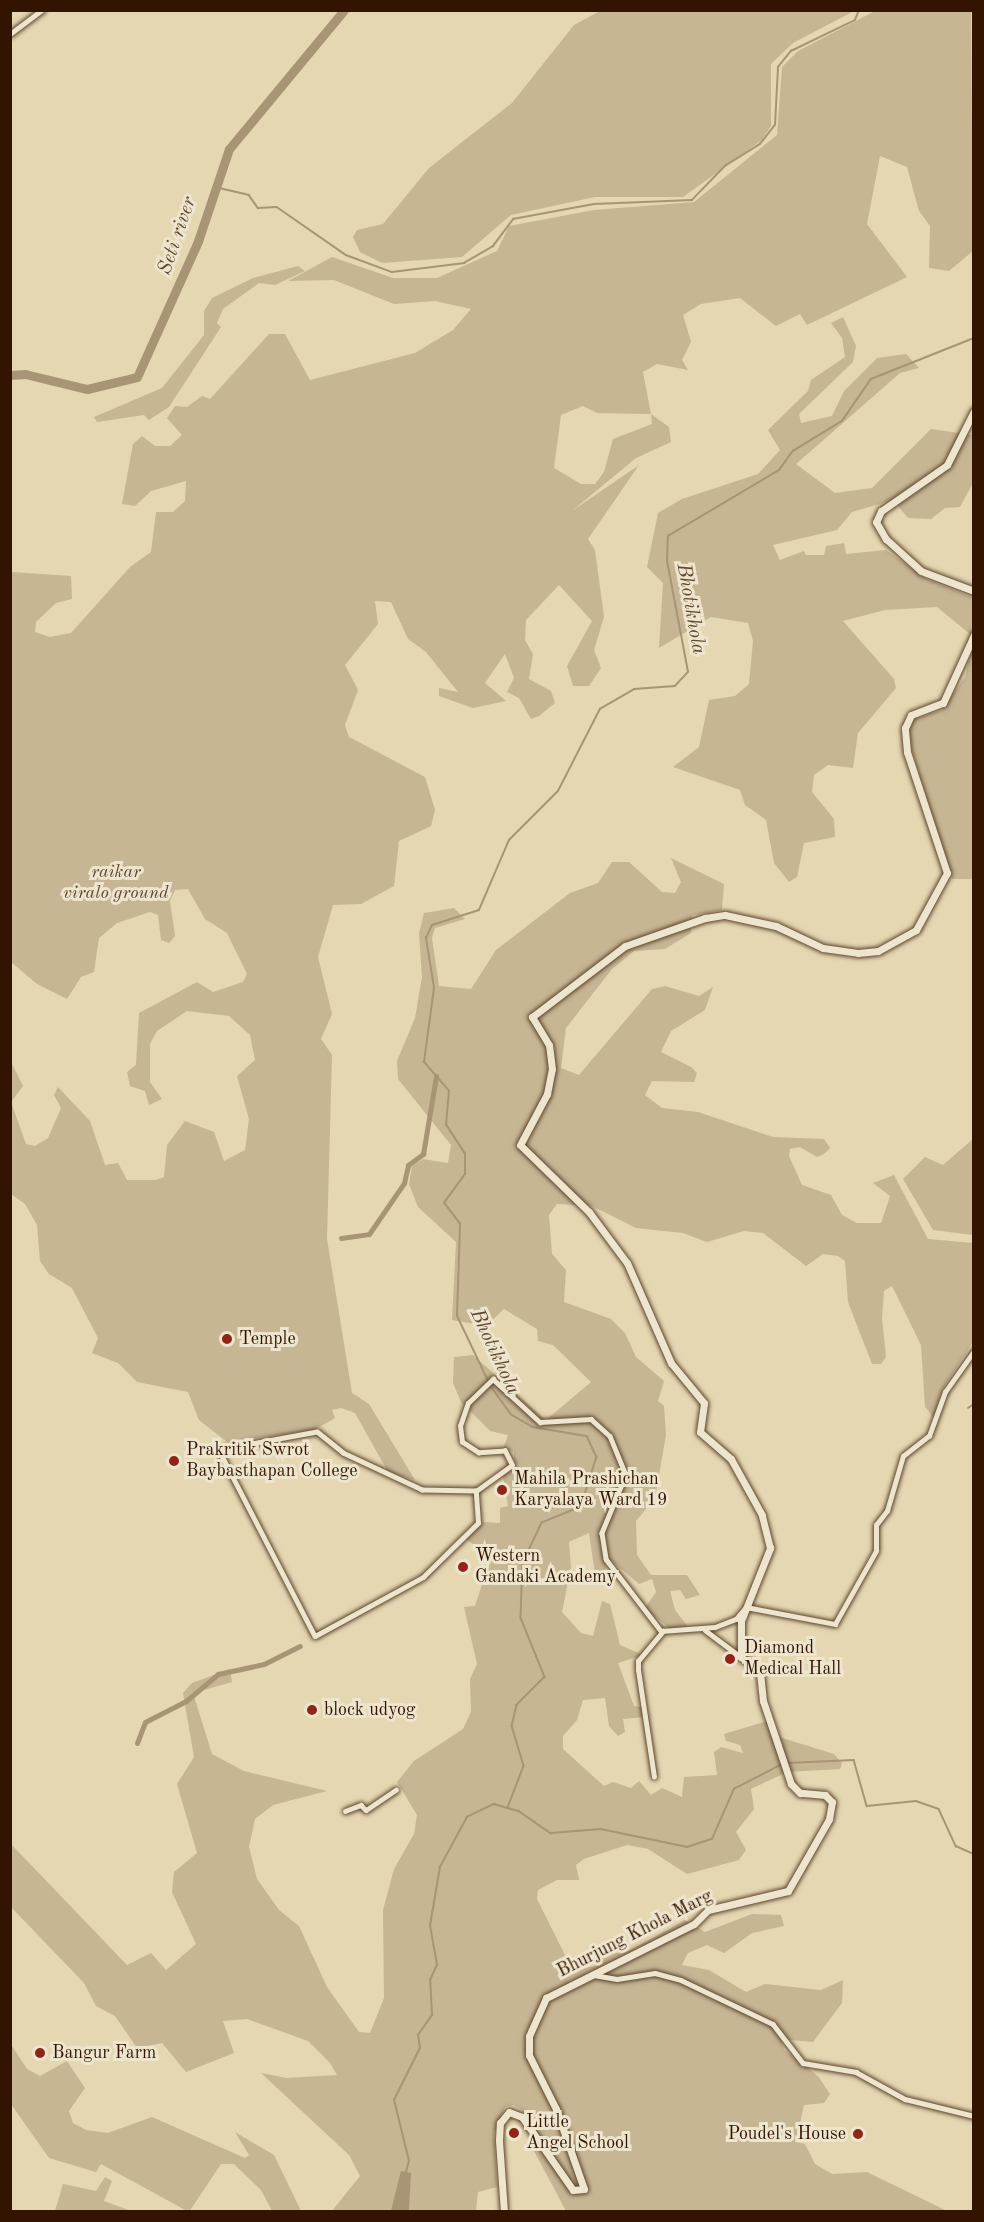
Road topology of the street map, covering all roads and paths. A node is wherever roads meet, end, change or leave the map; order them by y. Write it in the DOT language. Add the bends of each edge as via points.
graph roads {
  1 [pos="42,10"];
  2 [pos="10,34"];
  3 [pos="974,411"];
  4 [pos="974,591"];
  5 [pos="974,635"];
  6 [pos="974,1351"];
  7 [pos="476,1491"];
  8 [pos="746,1607"];
  9 [pos="702,1629"];
  10 [pos="663,1631"];
  11 [pos="741,1657"];
  12 [pos="654,1777"];
  13 [pos="396,1790"];
  14 [pos="345,1811"];
  15 [pos="588,1974"];
  16 [pos="974,2116"];
  17 [pos="504,2211"];
  1 -- 2 [label="street"];
  3 -- 4 [label="main road" via="947,465 882,511 876,522 886,539 921,571"];
  5 -- 8 [label="main road" via="943,703 911,715 905,728 907,752 947,873 916,930 878,951 858,953 823,948 776,926 725,915 705,918 625,946 532,1017 549,1045 552,1069 546,1094 520,1145 589,1212 627,1263 671,1363 702,1399 700,1432 742,1475 770,1542"];
  6 -- 8 [label="street" via="945,1392 929,1436 903,1456 887,1511 876,1525 876,1551 835,1624"];
  7 -- 7 [label="street" via="422,1490 343,1453 317,1432 219,1450 315,1636 428,1574 478,1523"];
  7 -- 10 [label="street" via="512,1465 505,1451 479,1453 462,1442 460,1426 468,1403 485,1384 493,1379 540,1422 591,1419 610,1436 626,1475 602,1533 606,1558"];
  8 -- 9 [label="street" via="727,1624"];
  8 -- 11 [label="main road" via="739,1633"];
  9 -- 10 [label="street"];
  9 -- 11 [label="street"];
  10 -- 12 [label="street" via="650,1653 638,1661"];
  11 -- 15 [label="main road, Bhurjung Khola Marg" via="761,1672 763,1701 778,1732 787,1774 800,1793 825,1795 832,1802 829,1819 788,1891 713,1908 694,1924"];
  13 -- 14 [label="street" via="366,1810 361,1805"];
  15 -- 16 [label="street" via="617,1979 655,1973 681,1980 773,2024 803,2063 856,2072 905,2099"];
  15 -- 17 [label="main road, Bhurjung Khola Marg" via="546,1998 527,2045 584,2189 573,2190 522,2117 509,2112 500,2123 499,2140"];
}
